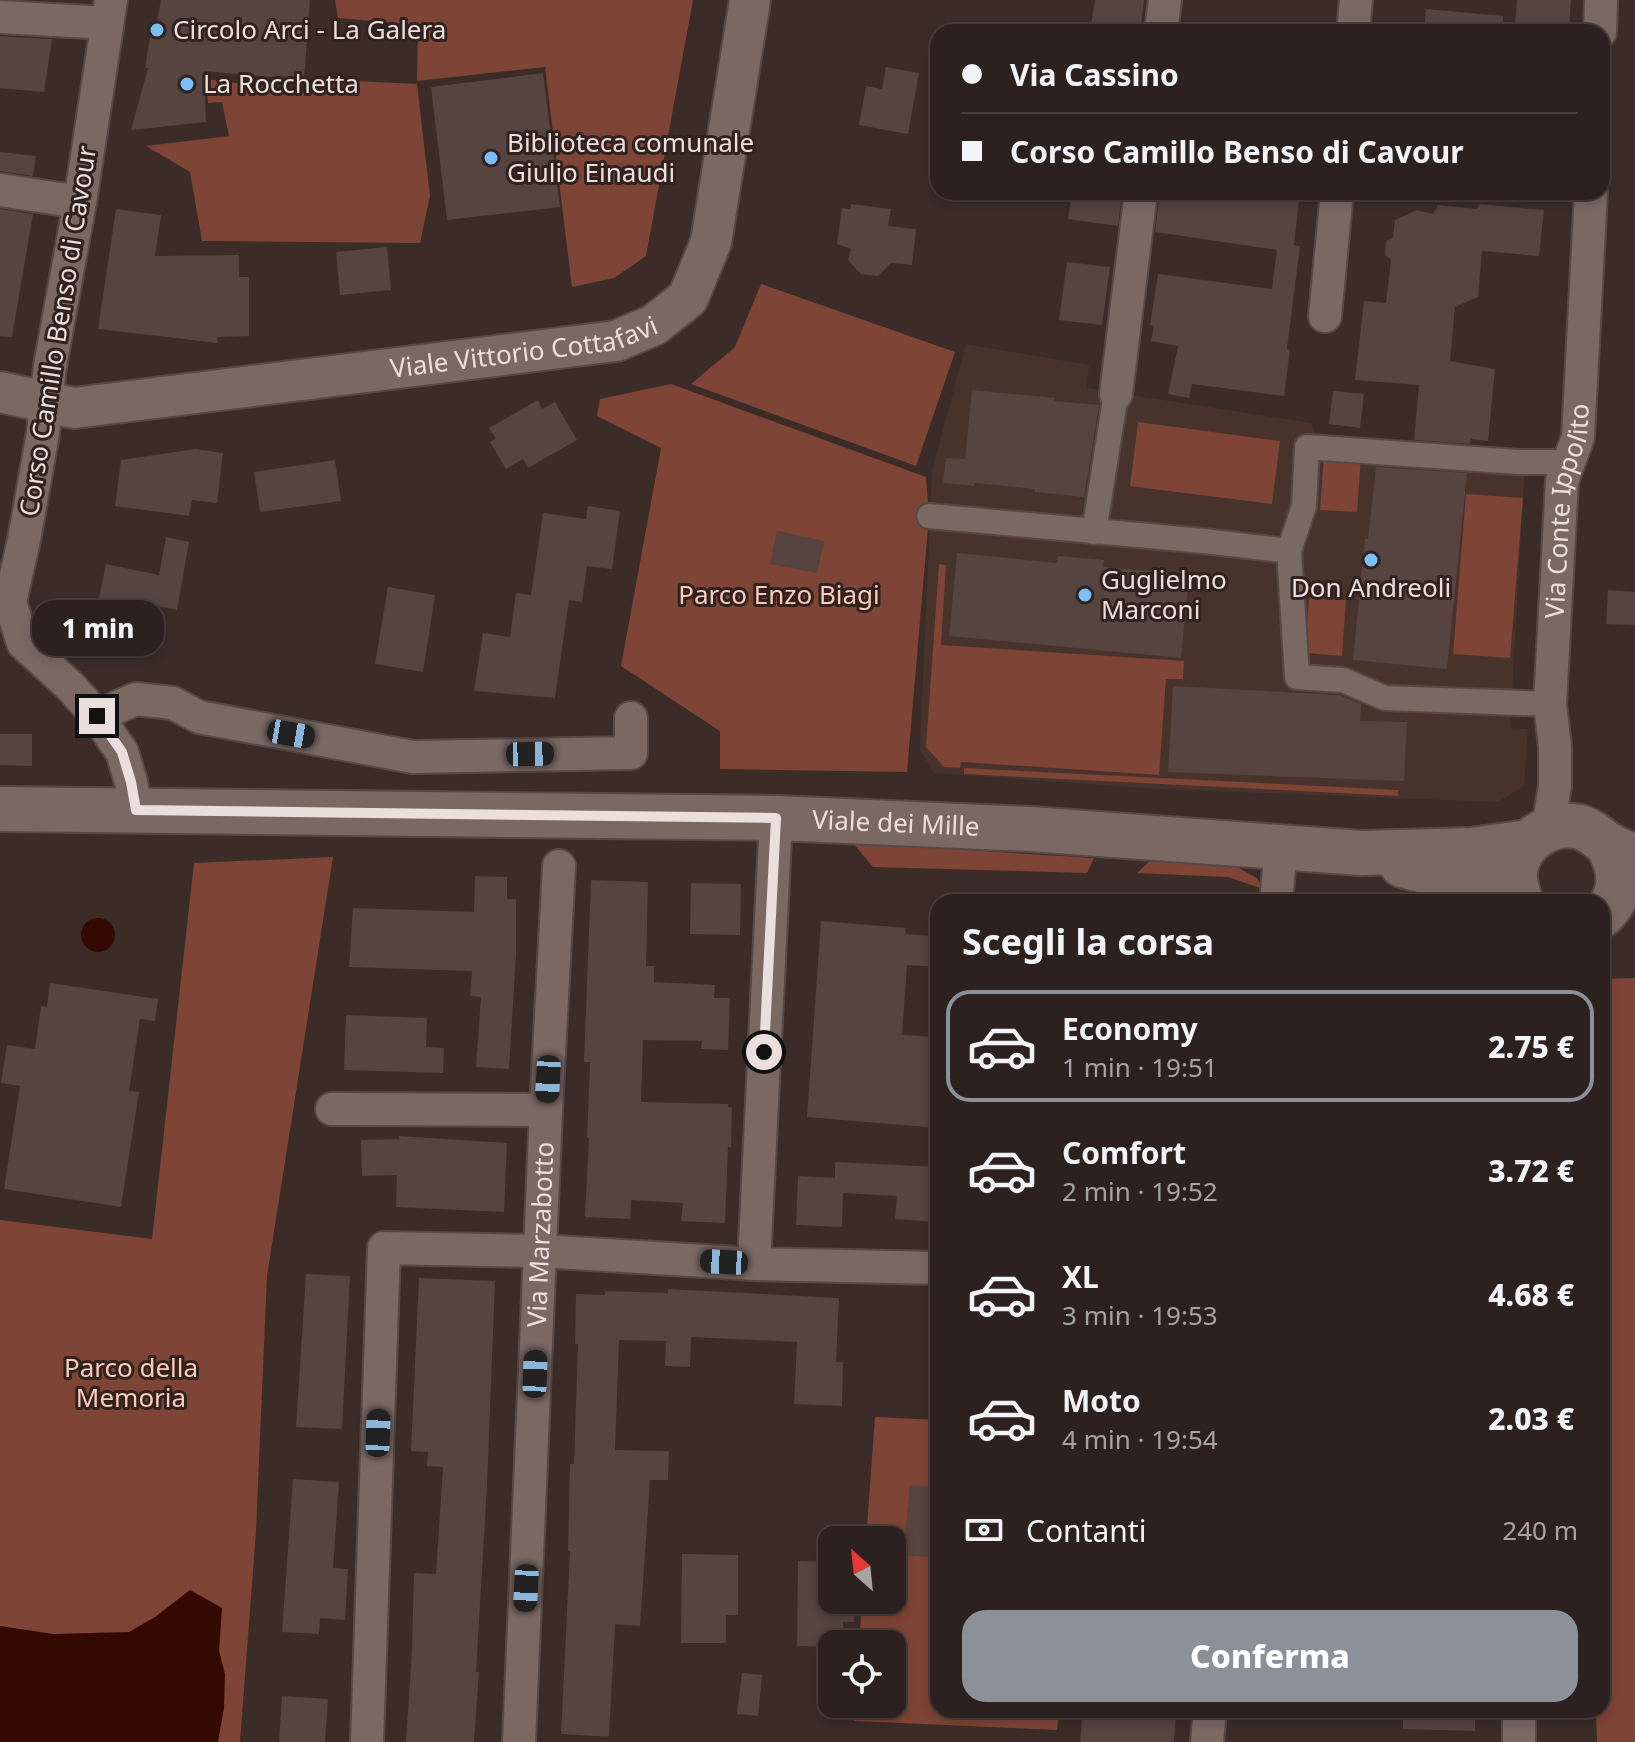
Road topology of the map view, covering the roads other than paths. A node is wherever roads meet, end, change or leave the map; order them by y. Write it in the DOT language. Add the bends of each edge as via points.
graph roads {
  1 [pos="750,0"];
  2 [pos="1165,0"];
  3 [pos="1356,0"];
  4 [pos="1601,0"];
  5 [pos="109,12"];
  6 [pos="0,17"];
  7 [pos="1162,24"];
  8 [pos="1354,24"];
  9 [pos="1600,24"];
  10 [pos="0,190"];
  11 [pos="1140,200"];
  12 [pos="1336,200"];
  13 [pos="1591,200"];
  14 [pos="80,202"];
  15 [pos="1325,316"];
  16 [pos="0,392"];
  17 [pos="1116,394"];
  18 [pos="47,402"];
  19 [pos="1570,462"];
  20 [pos="929,516"];
  21 [pos="1094,532"];
  22 [pos="1289,551"];
  23 [pos="1550,704"];
  24 [pos="97,716"];
  25 [pos="631,718"];
  26 [pos="0,809"];
  27 [pos="136,810"];
  28 [pos="776,818"];
  29 [pos="1537,836"];
  30 [pos="1281,847"];
  31 [pos="1621,850"];
  32 [pos="1361,853"];
  33 [pos="559,866"];
  34 [pos="1277,894"];
  35 [pos="1499,894"];
  36 [pos="1518,894"];
  37 [pos="1615,909"];
  38 [pos="332,1109"];
  39 [pos="546,1110"];
  40 [pos="540,1251"];
  41 [pos="754,1264"];
  42 [pos="930,1268"];
  43 [pos="1209,1718"];
  44 [pos="1519,1718"];
  45 [pos="367,1742"];
  46 [pos="519,1742"];
  47 [pos="1207,1742"];
  48 [pos="1519,1742"];
  1 -- 18 [label="street, Viale Vittorio Cottafavi" via="711,242 688,298 654,325 616,341 74,408"];
  2 -- 7 [label="street"];
  3 -- 8 [label="street"];
  4 -- 9 [label="street"];
  5 -- 6 [label="street"];
  5 -- 14 [label="street, Corso Camillo Benso di Cavour"];
  10 -- 14 [label="street"];
  11 -- 17 [label="street"];
  12 -- 15 [label="street"];
  13 -- 19 [label="street, Via Conte Ippolito" via="1578,437"];
  14 -- 18 [label="street, Corso Camillo Benso di Cavour"];
  16 -- 18 [label="street, Viale Vittorio Cottafavi"];
  17 -- 21 [label="street"];
  18 -- 24 [label="street, Corso Camillo Benso di Cavour" via="10,602 23,643"];
  19 -- 22 [label="street" via="1307,447 1304,506"];
  19 -- 23 [label="street, Via Conte Ippolito" via="1562,481"];
  20 -- 21 [label="street"];
  21 -- 22 [label="street"];
  22 -- 23 [label="street" via="1297,677 1343,680 1385,698"];
  23 -- 29 [label="street, Via Conte Ippolito" via="1555,786 1549,822"];
  24 -- 25 [label="street" via="136,699 173,703 199,717 413,757 631,753"];
  24 -- 27 [label="street, Corso Camillo Benso di Cavour" via="122,752"];
  26 -- 27 [label="main road, Viale dei Mille"];
  27 -- 28 [label="main road, Viale dei Mille"];
  28 -- 30 [label="main road, Viale dei Mille"];
  28 -- 41 [label="street"];
  29 -- 31 [label="main road, Viale dei Mille" via="1565,825 1581,827"];
  29 -- 32 [label="main road, Viale dei Mille" via="1472,850"];
  29 -- 36 [label="main road, Viale dei Mille" via="1519,856"];
  30 -- 32 [label="main road, Viale dei Mille"];
  30 -- 34 [label="street"];
  31 -- 37 [label="main road, Viale dei Mille"];
  32 -- 35 [label="main road, Viale dei Mille"];
  33 -- 39 [label="street, Via Marzabotto"];
  38 -- 39 [label="street, Via Marzabotto"];
  39 -- 40 [label="street, Via Marzabotto"];
  40 -- 41 [label="street"];
  40 -- 45 [label="street" via="384,1248"];
  40 -- 46 [label="street, Via Marzabotto"];
  41 -- 42 [label="street"];
  43 -- 47 [label="street"];
  44 -- 48 [label="street"];
}
